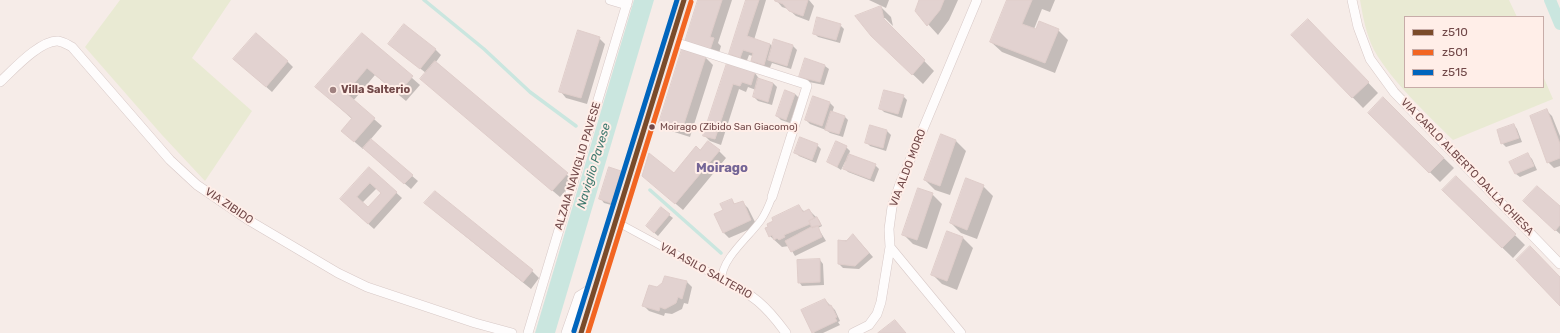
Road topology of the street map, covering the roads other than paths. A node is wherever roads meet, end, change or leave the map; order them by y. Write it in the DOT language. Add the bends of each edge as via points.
graph roads {
  1 [pos="610,0"];
  2 [pos="684,0"];
  3 [pos="977,0"];
  4 [pos="1352,0"];
  5 [pos="628,3"];
  6 [pos="672,41"];
  7 [pos="0,82"];
  8 [pos="772,197"];
  9 [pos="615,221"];
  10 [pos="890,247"];
  11 [pos="1560,264"];
  12 [pos="722,279"];
  13 [pos="596,286"];
  14 [pos="512,333"];
  15 [pos="528,333"];
  16 [pos="566,333"];
  17 [pos="581,333"];
  18 [pos="786,333"];
  19 [pos="853,333"];
  20 [pos="961,333"];
  1 -- 5 [label="street"];
  2 -- 6 [label="main road"];
  3 -- 10 [label="street, VIA ALDO MORO" via="900,184 892,207"];
  4 -- 11 [label="street, VIA CARLO ALBERTO DALLA CHIESA" via="1358,27 1370,59 1394,92"];
  5 -- 15 [label="street, ALZAIA NAVIGLIO PAVESE"];
  6 -- 8 [label="street" via="807,86"];
  6 -- 9 [label="main road"];
  7 -- 14 [label="street, VIA ZIBIDO" via="39,48 50,42 65,43 72,47 170,160 197,185 250,221 338,273 367,287"];
  8 -- 12 [label="street" via="764,216 733,253 722,273"];
  9 -- 12 [label="street, VIA ASILO SALTERIO"];
  9 -- 13 [label="main road"];
  10 -- 19 [label="street, VIA ALDO MORO" via="877,314 868,325"];
  10 -- 20 [label="street"];
  12 -- 18 [label="street, VIA ASILO SALTERIO" via="760,301"];
  13 -- 16 [label="street" via="579,296"];
  13 -- 17 [label="main road"];
}
